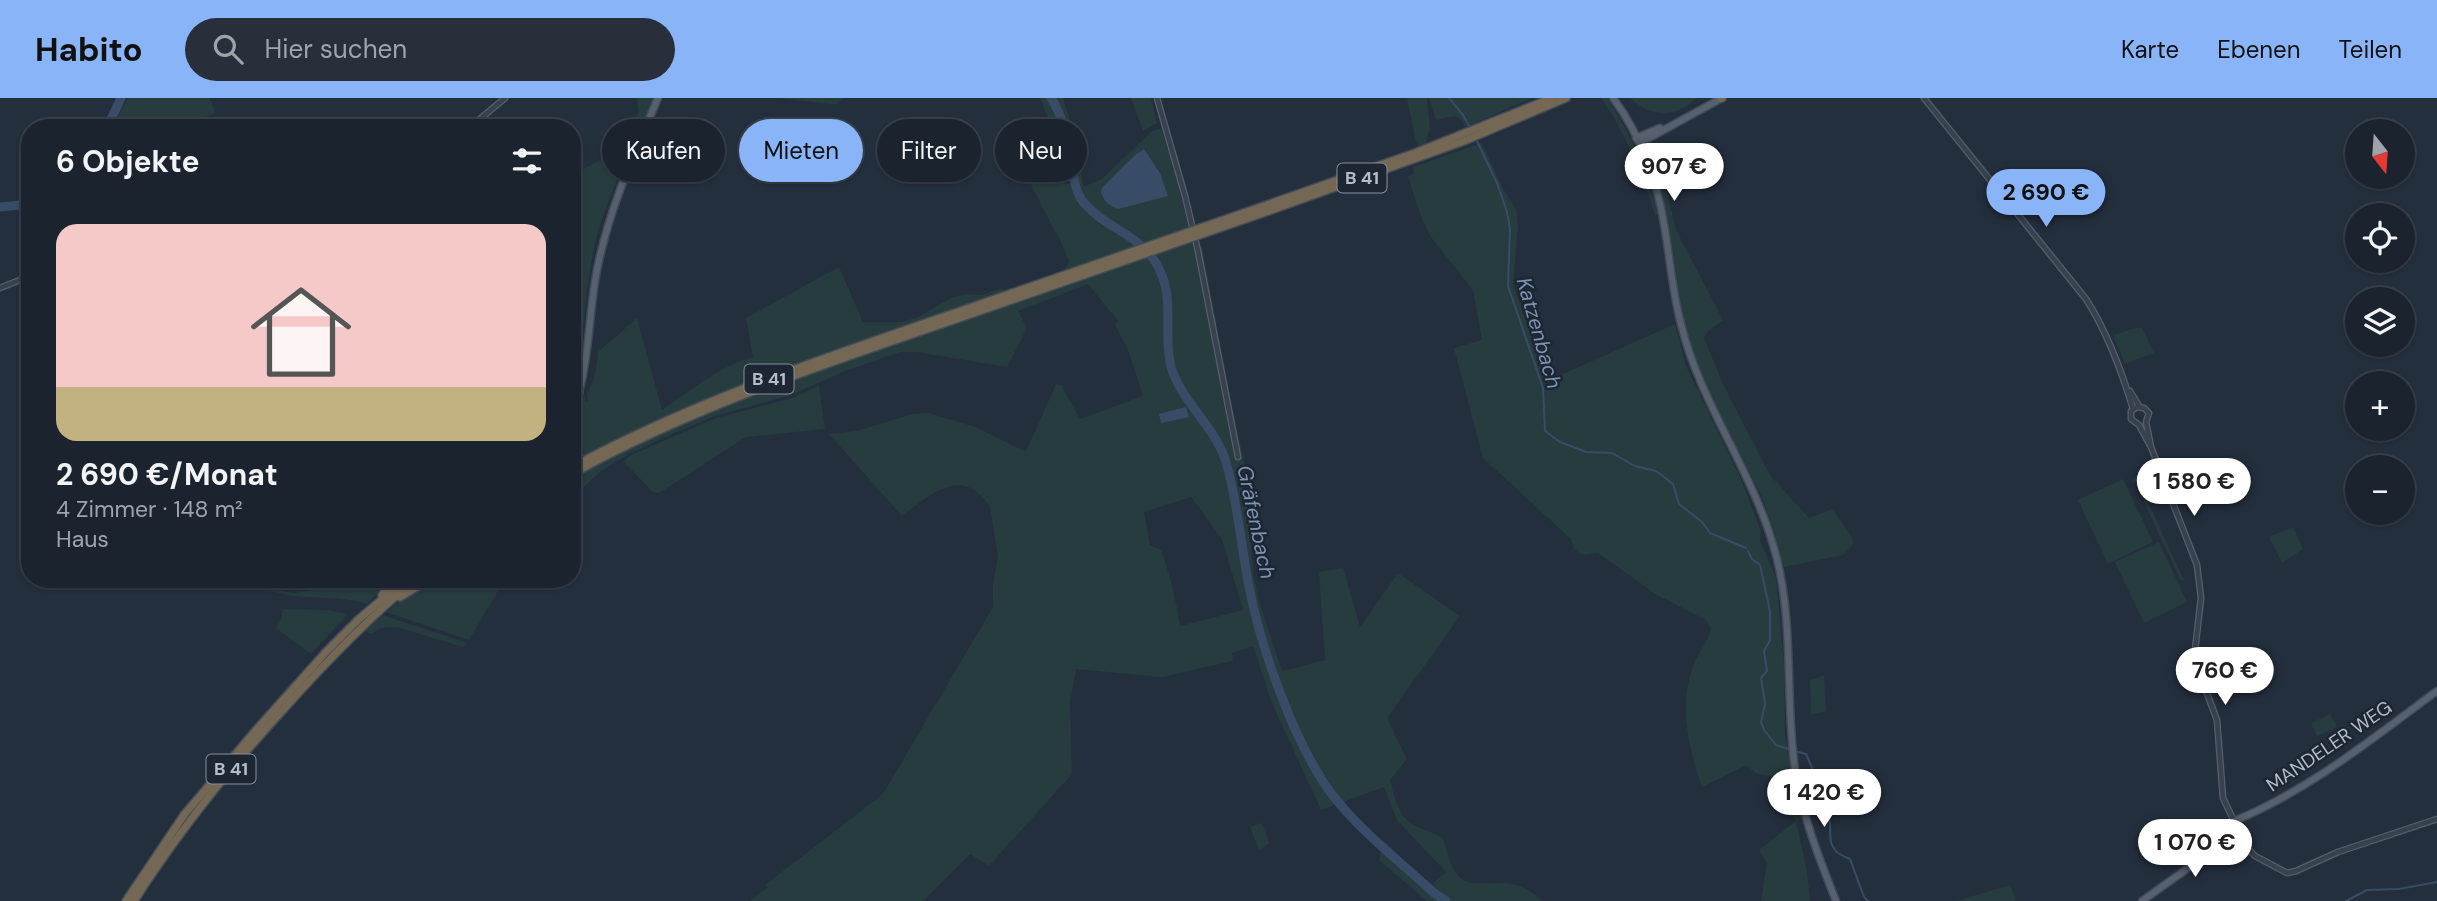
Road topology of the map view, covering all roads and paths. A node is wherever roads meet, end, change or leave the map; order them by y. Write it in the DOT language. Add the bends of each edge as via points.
graph roads {
  1 [pos="505,98"];
  2 [pos="658,98"];
  3 [pos="1157,98"];
  4 [pos="1552,98"];
  5 [pos="1566,98"];
  6 [pos="1612,98"];
  7 [pos="1722,98"];
  8 [pos="1924,98"];
  9 [pos="480,119"];
  10 [pos="1670,125"];
  11 [pos="1480,132"];
  12 [pos="1655,135"];
  13 [pos="1637,140"];
  14 [pos="1646,159"];
  15 [pos="21,280"];
  16 [pos="0,288"];
  17 [pos="2126,384"];
  18 [pos="581,385"];
  19 [pos="2140,406"];
  20 [pos="2133,409"];
  21 [pos="2146,422"];
  22 [pos="2140,425"];
  23 [pos="2151,447"];
  24 [pos="1238,457"];
  25 [pos="581,466"];
  26 [pos="389,588"];
  27 [pos="397,588"];
  28 [pos="404,588"];
  29 [pos="413,588"];
  30 [pos="378,607"];
  31 [pos="2437,691"];
  32 [pos="2437,819"];
  33 [pos="2234,821"];
  34 [pos="2237,838"];
  35 [pos="126,901"];
  36 [pos="134,901"];
  37 [pos="1836,901"];
  38 [pos="2143,901"];
  1 -- 9 [label="street"];
  2 -- 18 [label="main road" via="603,241"];
  3 -- 24 [label="street" via="1198,251"];
  4 -- 11 [label="highway, B 41"];
  5 -- 11 [label="highway, B 41"];
  6 -- 13 [label="main road"];
  7 -- 10 [label="main road"];
  8 -- 17 [label="street" via="2086,299"];
  10 -- 12 [label="main road"];
  10 -- 13 [label="main road"];
  11 -- 25 [label="highway, B 41, bridge" via="706,409"];
  12 -- 13 [label="main road"];
  12 -- 14 [label="main road"];
  13 -- 14 [label="main road"];
  14 -- 37 [label="main road" via="1661,206 1688,351 1753,487 1777,557 1788,635 1794,760 1811,834"];
  15 -- 16 [label="street"];
  17 -- 19 [label="street"];
  17 -- 20 [label="street"];
  19 -- 20 [label="street"];
  19 -- 21 [label="street" via="2149,413"];
  20 -- 22 [label="street" via="2131,419"];
  21 -- 22 [label="street"];
  21 -- 23 [label="street"];
  22 -- 23 [label="street"];
  23 -- 33 [label="street" via="2197,565 2201,598 2194,659 2217,720 2223,799"];
  26 -- 30 [label="highway, B 41"];
  27 -- 30 [label="highway, B 41"];
  28 -- 30 [label="highway, B 41"];
  29 -- 30 [label="highway, B 41"];
  30 -- 35 [label="highway, B 41" via="325,653 206,789"];
  30 -- 36 [label="highway, B 41" via="212,791"];
  31 -- 33 [label="main road, MANDELER WEG" via="2308,782"];
  32 -- 34 [label="street" via="2287,873 2255,856"];
  33 -- 34 [label="main road"];
  34 -- 38 [label="main road"];
}
